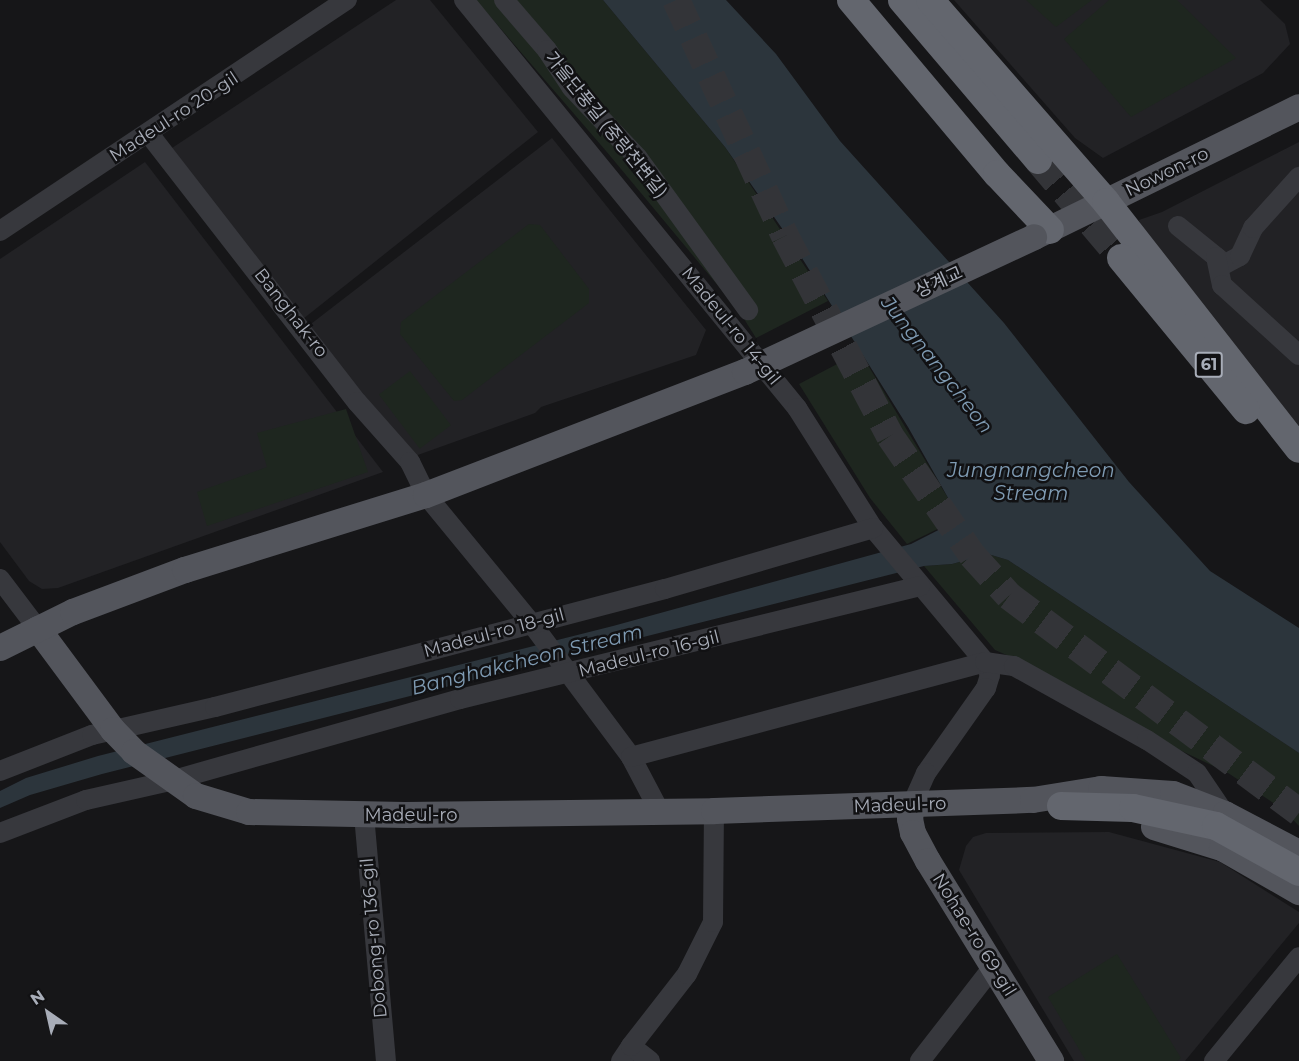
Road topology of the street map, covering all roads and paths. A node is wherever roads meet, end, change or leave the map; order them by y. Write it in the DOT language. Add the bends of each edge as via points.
graph roads {
  1 [pos="347,0"];
  2 [pos="464,0"];
  3 [pos="504,0"];
  4 [pos="851,0"];
  5 [pos="902,0"];
  6 [pos="930,0"];
  7 [pos="1299,107"];
  8 [pos="149,134"];
  9 [pos="1038,160"];
  10 [pos="1299,177"];
  11 [pos="1106,202"];
  12 [pos="1179,226"];
  13 [pos="0,231"];
  14 [pos="1042,234"];
  15 [pos="1216,257"];
  16 [pos="1121,258"];
  17 [pos="748,310"];
  18 [pos="1299,355"];
  19 [pos="1299,449"];
  20 [pos="1299,471"];
  21 [pos="426,495"];
  22 [pos="879,535"];
  23 [pos="0,579"];
  24 [pos="917,582"];
  25 [pos="38,628"];
  26 [pos="535,628"];
  27 [pos="0,648"];
  28 [pos="985,662"];
  29 [pos="567,671"];
  30 [pos="119,736"];
  31 [pos="631,757"];
  32 [pos="0,771"];
  33 [pos="166,778"];
  34 [pos="1033,800"];
  35 [pos="912,805"];
  36 [pos="1061,806"];
  37 [pos="659,810"];
  38 [pos="714,811"];
  39 [pos="1225,814"];
  40 [pos="364,815"];
  41 [pos="0,833"];
  42 [pos="1299,853"];
  43 [pos="1299,872"];
  44 [pos="1299,892"];
  45 [pos="1299,957"];
  46 [pos="993,967"];
  47 [pos="626,1053"];
  48 [pos="385,1057"];
  49 [pos="650,1061"];
  50 [pos="920,1061"];
  51 [pos="1051,1061"];
  52 [pos="1214,1061"];
  1 -- 8 [label="street, Madeul-ro 20-gil"];
  2 -- 22 [label="street, Madeul-ro 14-gil" via="797,408"];
  3 -- 17 [label="street, 가을단풍길 (중랑천변길)" via="547,50 572,88 638,158"];
  4 -- 14 [label="highway" via="997,174"];
  5 -- 9 [label="highway"];
  6 -- 11 [label="highway"];
  7 -- 11 [label="main road, Nowon-ro"];
  8 -- 13 [label="street, Madeul-ro 20-gil"];
  8 -- 21 [label="street, Banghak-ro" via="357,402 410,462"];
  10 -- 15 [label="street" via="1253,228 1240,256 1225,264"];
  11 -- 14 [label="main road, Nowon-ro"];
  11 -- 19 [label="highway"];
  12 -- 15 [label="street"];
  14 -- 21 [label="main road, 상계교, bridge" via="746,372"];
  15 -- 18 [label="street" via="1222,285"];
  16 -- 20 [label="highway, 61"];
  21 -- 25 [label="main road" via="185,570"];
  21 -- 26 [label="street, Banghak-ro"];
  22 -- 24 [label="street, Madeul-ro 14-gil"];
  22 -- 26 [label="street, Madeul-ro 18-gil" via="781,557"];
  23 -- 25 [label="street"];
  24 -- 28 [label="street, Madeul-ro 14-gil"];
  24 -- 29 [label="street, Madeul-ro 16-gil"];
  25 -- 27 [label="main road"];
  25 -- 30 [label="main road"];
  26 -- 29 [label="street, Banghak-ro"];
  26 -- 30 [label="street, Madeul-ro 18-gil" via="215,707"];
  28 -- 31 [label="street"];
  28 -- 35 [label="street" via="990,675 986,688 926,773"];
  28 -- 39 [label="street" via="1014,666 1147,740 1197,773"];
  29 -- 31 [label="street"];
  29 -- 33 [label="street, Madeul-ro 16-gil"];
  30 -- 32 [label="street"];
  30 -- 33 [label="main road, Madeul-ro"];
  31 -- 37 [label="street"];
  33 -- 40 [label="main road, Madeul-ro" via="196,796 249,812"];
  33 -- 41 [label="street" via="86,800"];
  34 -- 35 [label="main road, Madeul-ro"];
  34 -- 36 [label="main road, Madeul-ro"];
  34 -- 39 [label="main road, Madeul-ro" via="1101,789 1173,794"];
  35 -- 38 [label="main road, Madeul-ro"];
  35 -- 46 [label="main road, Nohae-ro 69-gil" via="913,833"];
  36 -- 43 [label="highway" via="1133,808 1216,826"];
  36 -- 44 [label="main road, Madeul-ro" via="1183,833 1257,865"];
  37 -- 38 [label="main road, Madeul-ro"];
  37 -- 40 [label="main road, Madeul-ro"];
  38 -- 47 [label="street" via="713,922 687,974"];
  39 -- 42 [label="main road, Madeul-ro"];
  40 -- 48 [label="street, Dobong-ro 136-gil"];
  45 -- 52 [label="street"];
  46 -- 50 [label="street"];
  46 -- 51 [label="main road, Nohae-ro 69-gil"];
  47 -- 49 [label="street"];
}
